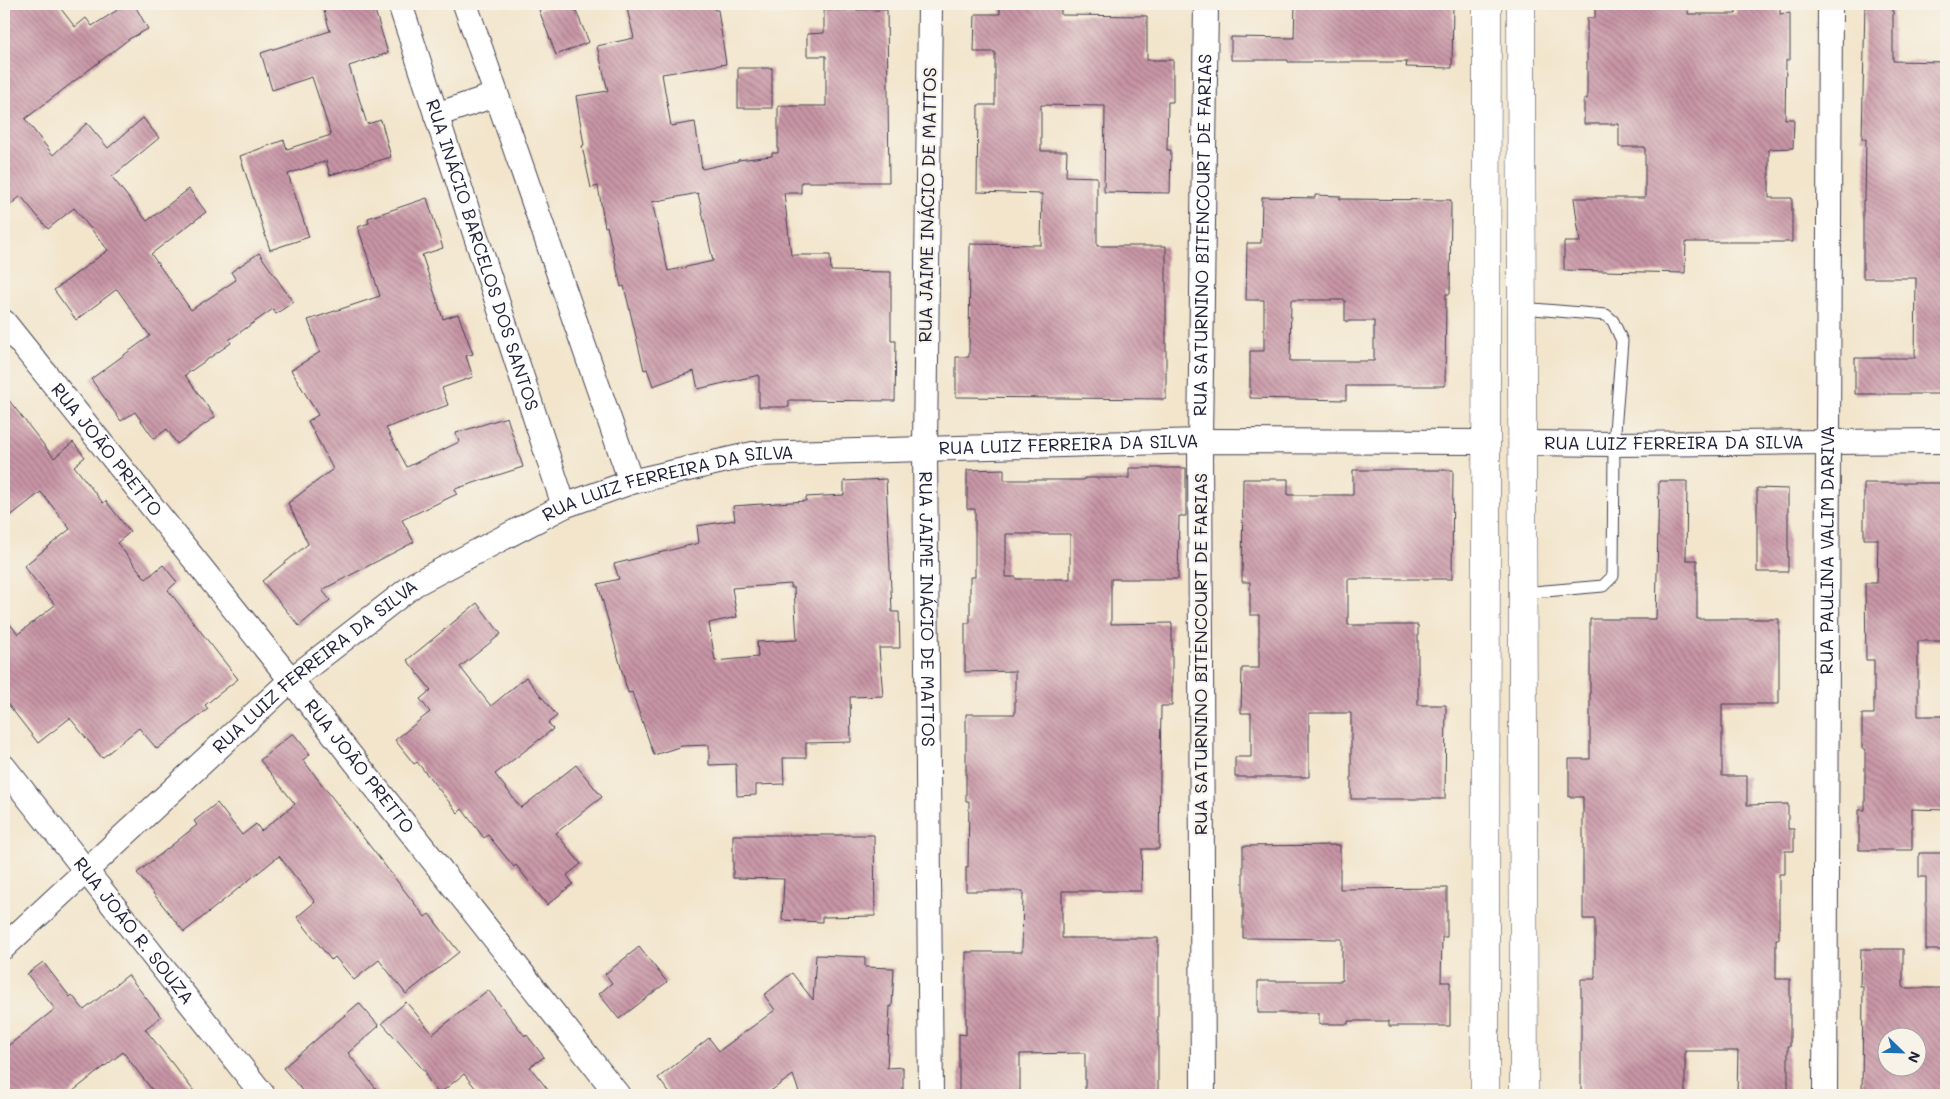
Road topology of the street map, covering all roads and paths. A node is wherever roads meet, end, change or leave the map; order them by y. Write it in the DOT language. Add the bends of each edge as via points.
graph roads {
  1 [pos="400,4"];
  2 [pos="465,4"];
  3 [pos="930,4"];
  4 [pos="1206,4"];
  5 [pos="1487,4"];
  6 [pos="1521,4"];
  7 [pos="1830,4"];
  8 [pos="495,95"];
  9 [pos="436,115"];
  10 [pos="1521,308"];
  11 [pos="4,322"];
  12 [pos="1200,441"];
  13 [pos="1946,441"];
  14 [pos="1487,442"];
  15 [pos="1828,442"];
  16 [pos="1522,443"];
  17 [pos="1614,444"];
  18 [pos="925,449"];
  19 [pos="630,482"];
  20 [pos="564,506"];
  21 [pos="1522,593"];
  22 [pos="291,680"];
  23 [pos="4,767"];
  24 [pos="87,870"];
  25 [pos="4,947"];
  26 [pos="263,1095"];
  27 [pos="618,1095"];
  28 [pos="931,1095"];
  29 [pos="1203,1095"];
  30 [pos="1485,1095"];
  31 [pos="1524,1095"];
  32 [pos="1825,1095"];
  1 -- 9 [label="street, RUA INÁCIO BARCELOS DOS SANTOS"];
  2 -- 8 [label="street"];
  3 -- 18 [label="street, RUA JAIME INÁCIO DE MATTOS"];
  4 -- 12 [label="street, RUA SATURNINO BITENCOURT DE FARIAS"];
  5 -- 14 [label="main road"];
  6 -- 10 [label="main road"];
  7 -- 15 [label="street, RUA PAULINA VALIM DARIVA"];
  8 -- 9 [label="street"];
  8 -- 19 [label="street"];
  9 -- 20 [label="street, RUA INÁCIO BARCELOS DOS SANTOS"];
  10 -- 16 [label="main road"];
  10 -- 17 [label="lane" via="1606,315 1613,321 1622,341"];
  11 -- 22 [label="street, RUA JOÃO PRETTO"];
  12 -- 14 [label="street, RUA LUIZ FERREIRA DA SILVA"];
  12 -- 18 [label="street, RUA LUIZ FERREIRA DA SILVA"];
  12 -- 29 [label="street, RUA SATURNINO BITENCOURT DE FARIAS"];
  13 -- 15 [label="street, RUA LUIZ FERREIRA DA SILVA"];
  14 -- 30 [label="main road"];
  15 -- 17 [label="street, RUA LUIZ FERREIRA DA SILVA"];
  15 -- 32 [label="street, RUA PAULINA VALIM DARIVA"];
  16 -- 17 [label="street, RUA LUIZ FERREIRA DA SILVA"];
  16 -- 21 [label="main road"];
  17 -- 21 [label="lane" via="1613,576 1603,586"];
  18 -- 19 [label="street, RUA LUIZ FERREIRA DA SILVA" via="753,454"];
  18 -- 28 [label="street, RUA JAIME INÁCIO DE MATTOS"];
  19 -- 20 [label="street, RUA LUIZ FERREIRA DA SILVA"];
  20 -- 22 [label="street, RUA LUIZ FERREIRA DA SILVA" via="415,584"];
  21 -- 31 [label="main road"];
  22 -- 24 [label="street, RUA LUIZ FERREIRA DA SILVA"];
  22 -- 27 [label="street, RUA JOÃO PRETTO"];
  23 -- 24 [label="street, RUA JOÃO R. SOUZA"];
  24 -- 25 [label="street, RUA LUIZ FERREIRA DA SILVA"];
  24 -- 26 [label="street, RUA JOÃO R. SOUZA"];
}
